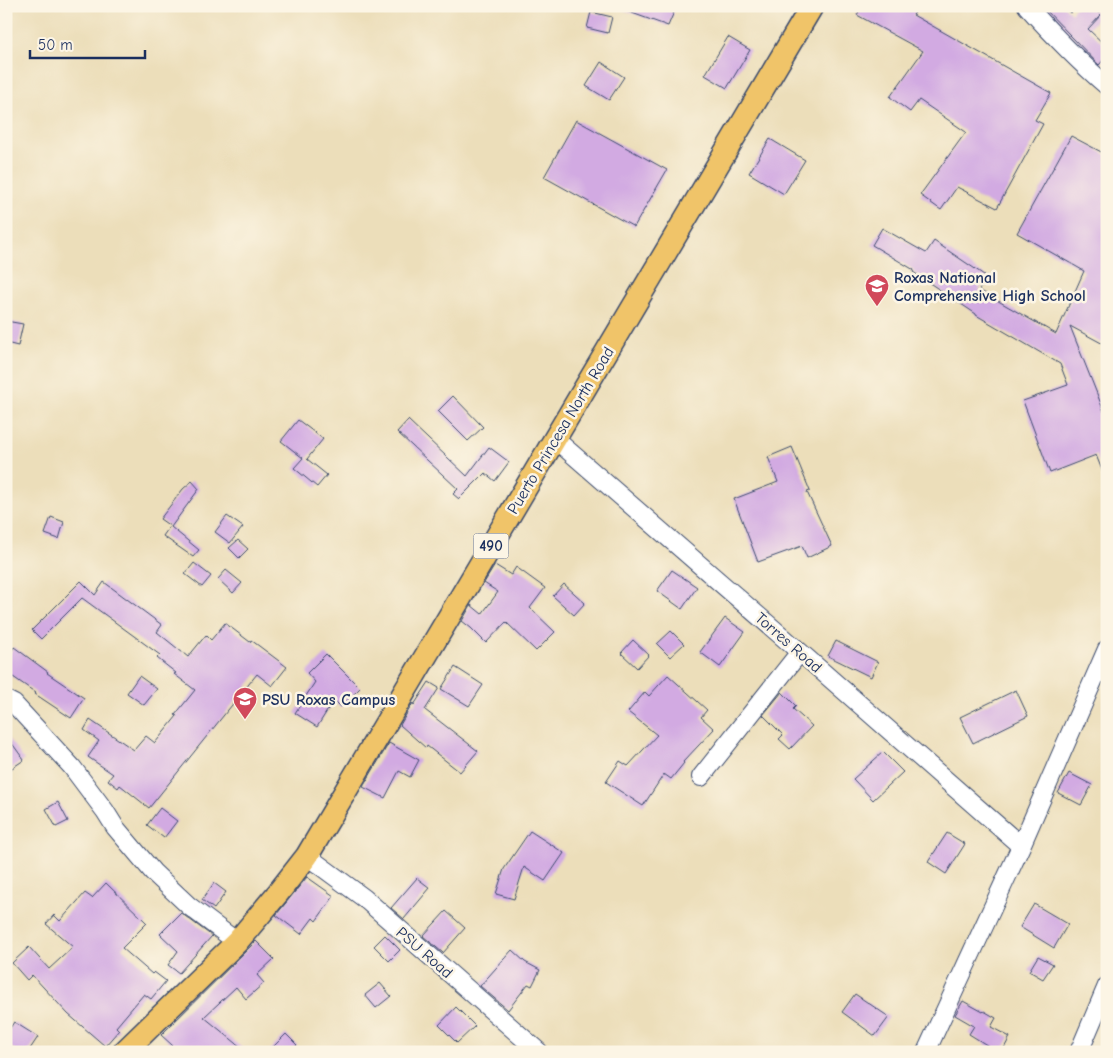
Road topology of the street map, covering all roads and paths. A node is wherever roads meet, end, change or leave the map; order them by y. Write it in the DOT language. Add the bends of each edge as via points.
graph roads {
  1 [pos="812,6"];
  2 [pos="1026,6"];
  3 [pos="1107,86"];
  4 [pos="554,439"];
  5 [pos="1107,649"];
  6 [pos="800,652"];
  7 [pos="6,700"];
  8 [pos="701,776"];
  9 [pos="1021,846"];
  10 [pos="307,856"];
  11 [pos="236,942"];
  12 [pos="1107,986"];
  13 [pos="124,1052"];
  14 [pos="539,1052"];
  15 [pos="926,1052"];
  16 [pos="1079,1052"];
  1 -- 4 [label="main road, Puerto Princesa North Road / 490"];
  2 -- 3 [label="street"];
  4 -- 6 [label="street, Torres Road"];
  4 -- 10 [label="main road, Puerto Princesa North Road / 490"];
  5 -- 9 [label="street"];
  6 -- 8 [label="street"];
  6 -- 9 [label="street, Torres Road"];
  7 -- 11 [label="street" via="14,704 72,767 115,827 153,872 189,906"];
  9 -- 15 [label="street"];
  10 -- 11 [label="main road, Puerto Princesa North Road / 490"];
  10 -- 14 [label="street, PSU Road" via="364,898"];
  11 -- 13 [label="main road, Puerto Princesa North Road / 490"];
  12 -- 16 [label="street"];
}
